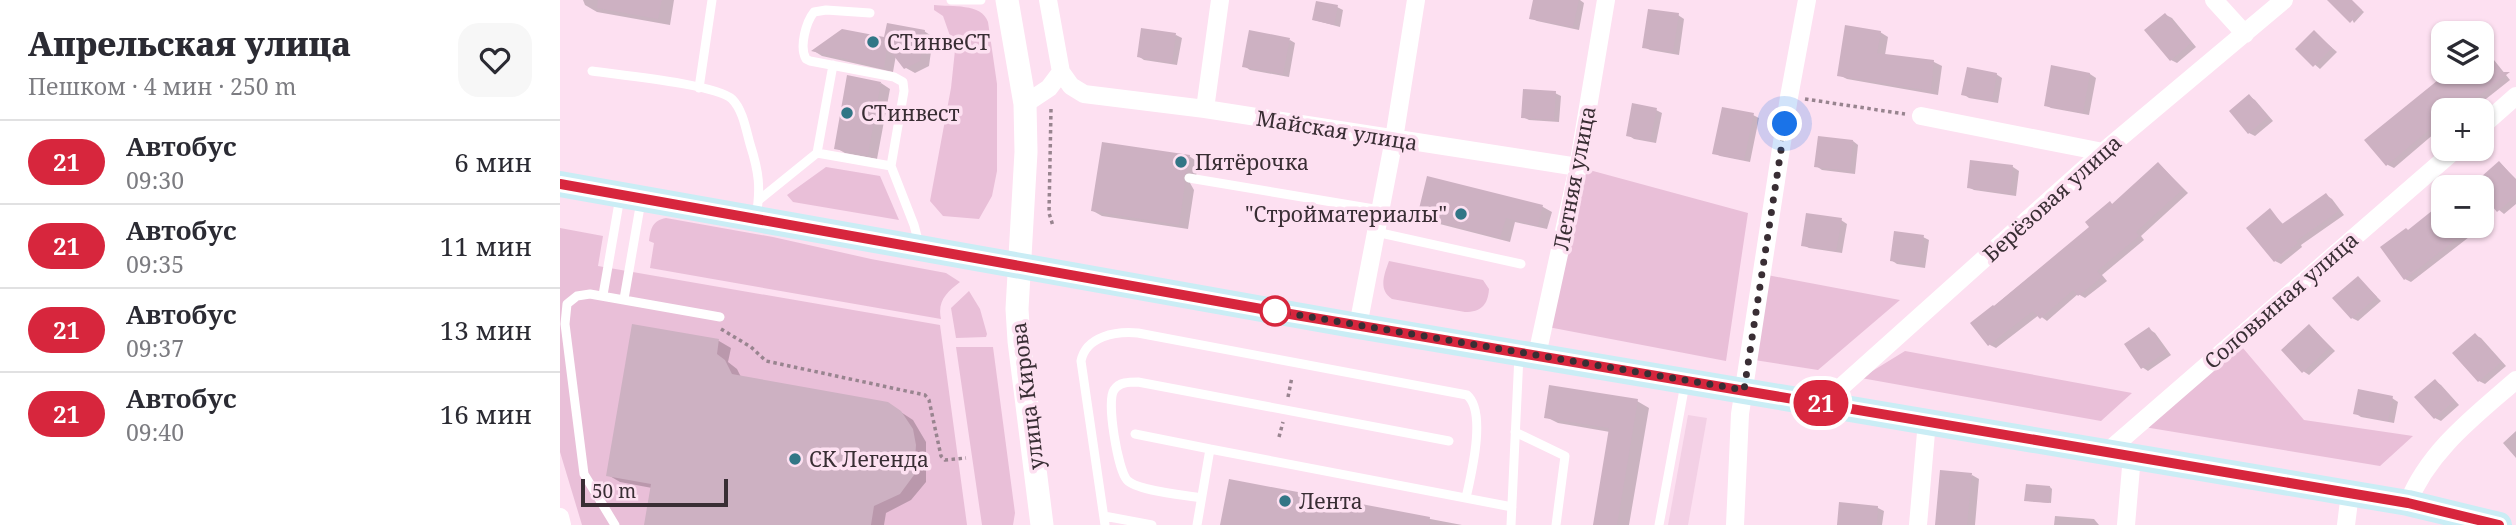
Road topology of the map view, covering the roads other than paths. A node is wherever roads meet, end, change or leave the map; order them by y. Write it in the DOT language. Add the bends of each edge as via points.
graph roads {
  1 [pos="712,0"];
  2 [pos="951,0"];
  3 [pos="981,0"];
  4 [pos="1007,0"];
  5 [pos="1048,0"];
  6 [pos="1220,0"];
  7 [pos="1416,0"];
  8 [pos="1606,0"];
  9 [pos="1807,0"];
  10 [pos="2214,0"];
  11 [pos="2284,0"];
  12 [pos="870,13"];
  13 [pos="2245,34"];
  14 [pos="833,65"];
  15 [pos="592,71"];
  16 [pos="1061,72"];
  17 [pos="699,88"];
  18 [pos="2516,96"];
  19 [pos="1025,104"];
  20 [pos="1205,109"];
  21 [pos="2494,115"];
  22 [pos="1921,116"];
  23 [pos="1394,139"];
  24 [pos="2103,152"];
  25 [pos="817,153"];
  26 [pos="2443,161"];
  27 [pos="891,166"];
  28 [pos="1578,167"];
  29 [pos="1189,178"];
  30 [pos="560,184"];
  31 [pos="631,197"];
  32 [pos="757,210"];
  33 [pos="1380,210"];
  34 [pos="1376,232"];
  35 [pos="920,248"];
  36 [pos="1521,264"];
  37 [pos="1018,266"];
  38 [pos="603,295"];
  39 [pos="624,299"];
  40 [pos="720,317"];
  41 [pos="1358,326"];
  42 [pos="1528,354"];
  43 [pos="1685,379"];
  44 [pos="2516,380"];
  45 [pos="1744,390"];
  46 [pos="1829,405"];
  47 [pos="1927,421"];
  48 [pos="1515,432"];
  49 [pos="1135,434"];
  50 [pos="1449,441"];
  51 [pos="1210,449"];
  52 [pos="2120,454"];
  53 [pos="2350,493"];
  54 [pos="1201,498"];
  55 [pos="1466,498"];
  56 [pos="2408,503"];
  57 [pos="1512,507"];
  58 [pos="560,517"];
  59 [pos="1104,521"];
  60 [pos="562,525"];
  61 [pos="614,525"];
  62 [pos="1042,525"];
  63 [pos="1152,525"];
  64 [pos="1197,525"];
  65 [pos="1511,525"];
  66 [pos="1556,525"];
  67 [pos="1659,525"];
  68 [pos="1735,525"];
  69 [pos="1918,525"];
  70 [pos="2126,525"];
  71 [pos="2346,525"];
  72 [pos="2499,525"];
  1 -- 17 [label="lane"];
  2 -- 3 [label="lane"];
  4 -- 19 [label="street, улица Кирова"];
  5 -- 16 [label="street"];
  6 -- 20 [label="street"];
  7 -- 23 [label="street"];
  8 -- 28 [label="street, Летняя улица"];
  9 -- 45 [label="street"];
  10 -- 13 [label="street"];
  11 -- 13 [label="street, Берёзовая улица"];
  12 -- 14 [label="lane" via="825,10 811,15 804,57"];
  13 -- 24 [label="street, Берёзовая улица"];
  14 -- 25 [label="lane"];
  14 -- 27 [label="lane" via="903,82"];
  15 -- 17 [label="lane"];
  16 -- 19 [label="street" via="1049,88"];
  16 -- 20 [label="street, Майская улица" via="1071,86 1084,93"];
  17 -- 32 [label="lane" via="724,94 739,109 758,170"];
  18 -- 21 [label="street"];
  19 -- 37 [label="street, улица Кирова"];
  20 -- 23 [label="street, Майская улица"];
  22 -- 24 [label="street"];
  23 -- 28 [label="street, Майская улица"];
  23 -- 33 [label="street"];
  24 -- 46 [label="street, Берёзовая улица" via="1840,388"];
  25 -- 27 [label="lane"];
  25 -- 32 [label="lane"];
  26 -- 52 [label="street, Соловьиная улица"];
  27 -- 35 [label="lane"];
  28 -- 42 [label="street, Летняя улица"];
  29 -- 33 [label="lane"];
  30 -- 31 [label="main road"];
  31 -- 32 [label="main road"];
  31 -- 38 [label="lane"];
  31 -- 39 [label="lane"];
  32 -- 35 [label="main road"];
  33 -- 34 [label="street"];
  34 -- 36 [label="lane"];
  34 -- 41 [label="street"];
  35 -- 37 [label="main road"];
  37 -- 41 [label="main road"];
  37 -- 62 [label="street, улица Кирова" via="1019,341"];
  38 -- 39 [label="lane"];
  38 -- 61 [label="lane" via="571,299 565,324 584,474"];
  39 -- 40 [label="lane"];
  41 -- 42 [label="main road"];
  42 -- 43 [label="main road"];
  42 -- 48 [label="lane"];
  43 -- 45 [label="main road"];
  43 -- 67 [label="lane"];
  44 -- 56 [label="street" via="2441,450"];
  45 -- 46 [label="main road"];
  45 -- 68 [label="street"];
  46 -- 47 [label="main road"];
  47 -- 52 [label="main road"];
  47 -- 69 [label="street"];
  48 -- 57 [label="lane"];
  48 -- 66 [label="lane" via="1565,456"];
  49 -- 51 [label="lane"];
  50 -- 54 [label="lane" via="1138,382 1117,386 1110,404 1126,479 1138,486"];
  51 -- 54 [label="lane"];
  51 -- 55 [label="lane"];
  52 -- 53 [label="main road"];
  52 -- 70 [label="street"];
  53 -- 56 [label="main road"];
  53 -- 71 [label="street"];
  54 -- 64 [label="lane"];
  55 -- 57 [label="lane"];
  55 -- 59 [label="lane" via="1476,436 1475,407 1467,395 1120,332 1091,343 1081,361"];
  56 -- 72 [label="main road"];
  57 -- 65 [label="lane"];
  58 -- 60 [label="street"];
  59 -- 63 [label="lane"];
}
